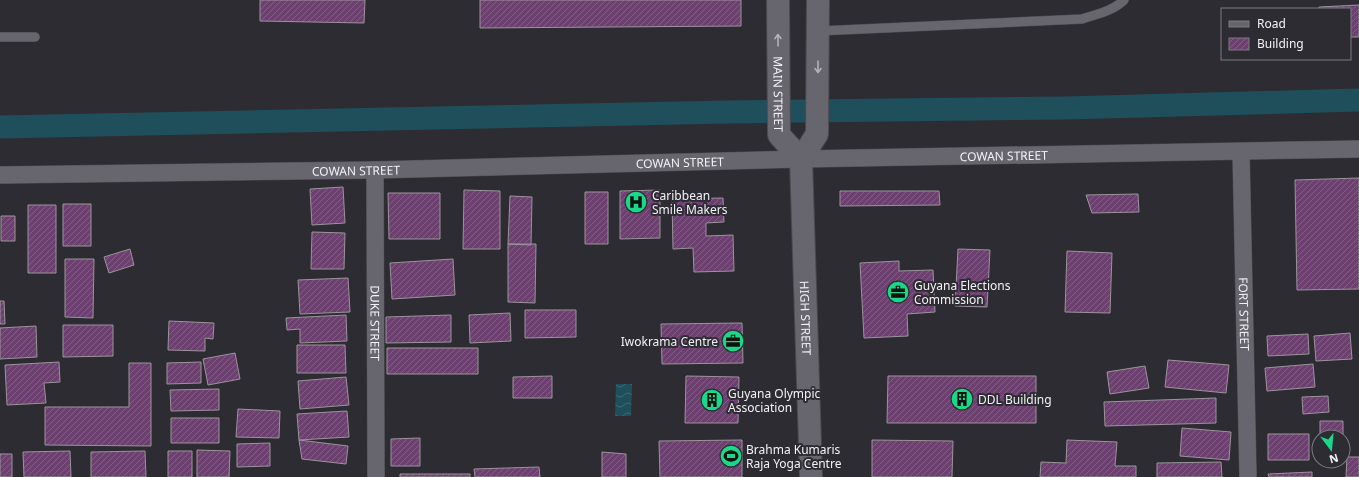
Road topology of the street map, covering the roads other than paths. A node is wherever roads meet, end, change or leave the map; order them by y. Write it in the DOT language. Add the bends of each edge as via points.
graph roads {
  1 [pos="778,0"];
  2 [pos="818,0"];
  3 [pos="1124,0"];
  4 [pos="818,32"];
  5 [pos="0,37"];
  6 [pos="35,37"];
  7 [pos="1359,149"];
  8 [pos="1241,152"];
  9 [pos="801,159"];
  10 [pos="375,170"];
  11 [pos="0,175"];
  12 [pos="376,477"];
  13 [pos="811,477"];
  14 [pos="1248,477"];
  9 -- 1 [label="main road, MAIN STREET, one-way" via="779,135"];
  2 -- 4 [label="main road"];
  3 -- 4 [label="lane" via="1107,11 1082,19"];
  4 -- 9 [label="main road, one-way" via="817,134"];
  5 -- 6 [label="lane"];
  7 -- 8 [label="street, COWAN STREET"];
  8 -- 9 [label="street, COWAN STREET"];
  8 -- 14 [label="street, FORT STREET"];
  9 -- 10 [label="street, COWAN STREET"];
  9 -- 13 [label="main road, HIGH STREET"];
  10 -- 11 [label="street, COWAN STREET"];
  10 -- 12 [label="street, DUKE STREET"];
}
